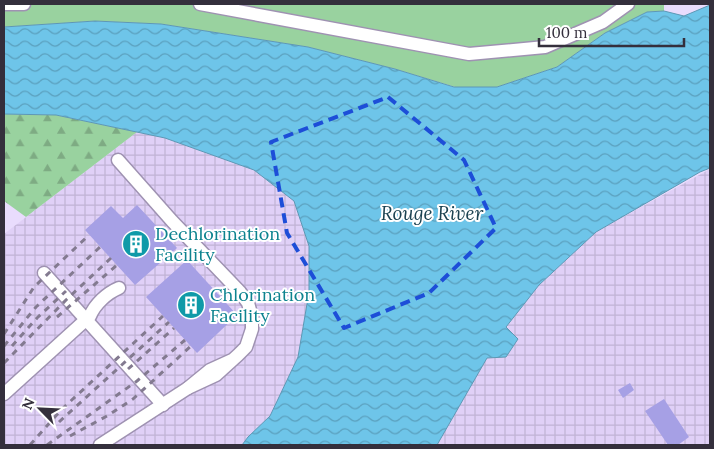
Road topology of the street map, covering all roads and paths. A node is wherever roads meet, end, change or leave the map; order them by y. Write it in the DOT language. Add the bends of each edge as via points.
graph roads {
  1 [pos="4,4"];
  2 [pos="24,4"];
  3 [pos="200,4"];
  4 [pos="628,4"];
  5 [pos="118,160"];
  6 [pos="44,273"];
  7 [pos="88,318"];
  8 [pos="4,394"];
  9 [pos="163,404"];
  10 [pos="100,445"];
  1 -- 2 [label="lane"];
  3 -- 4 [label="lane" via="469,54 545,47 603,22"];
  5 -- 9 [label="lane" via="240,292 248,303 252,318 250,336 242,352 210,370"];
  6 -- 7 [label="lane"];
  7 -- 8 [label="lane"];
  7 -- 9 [label="lane"];
  9 -- 10 [label="lane"];
}
